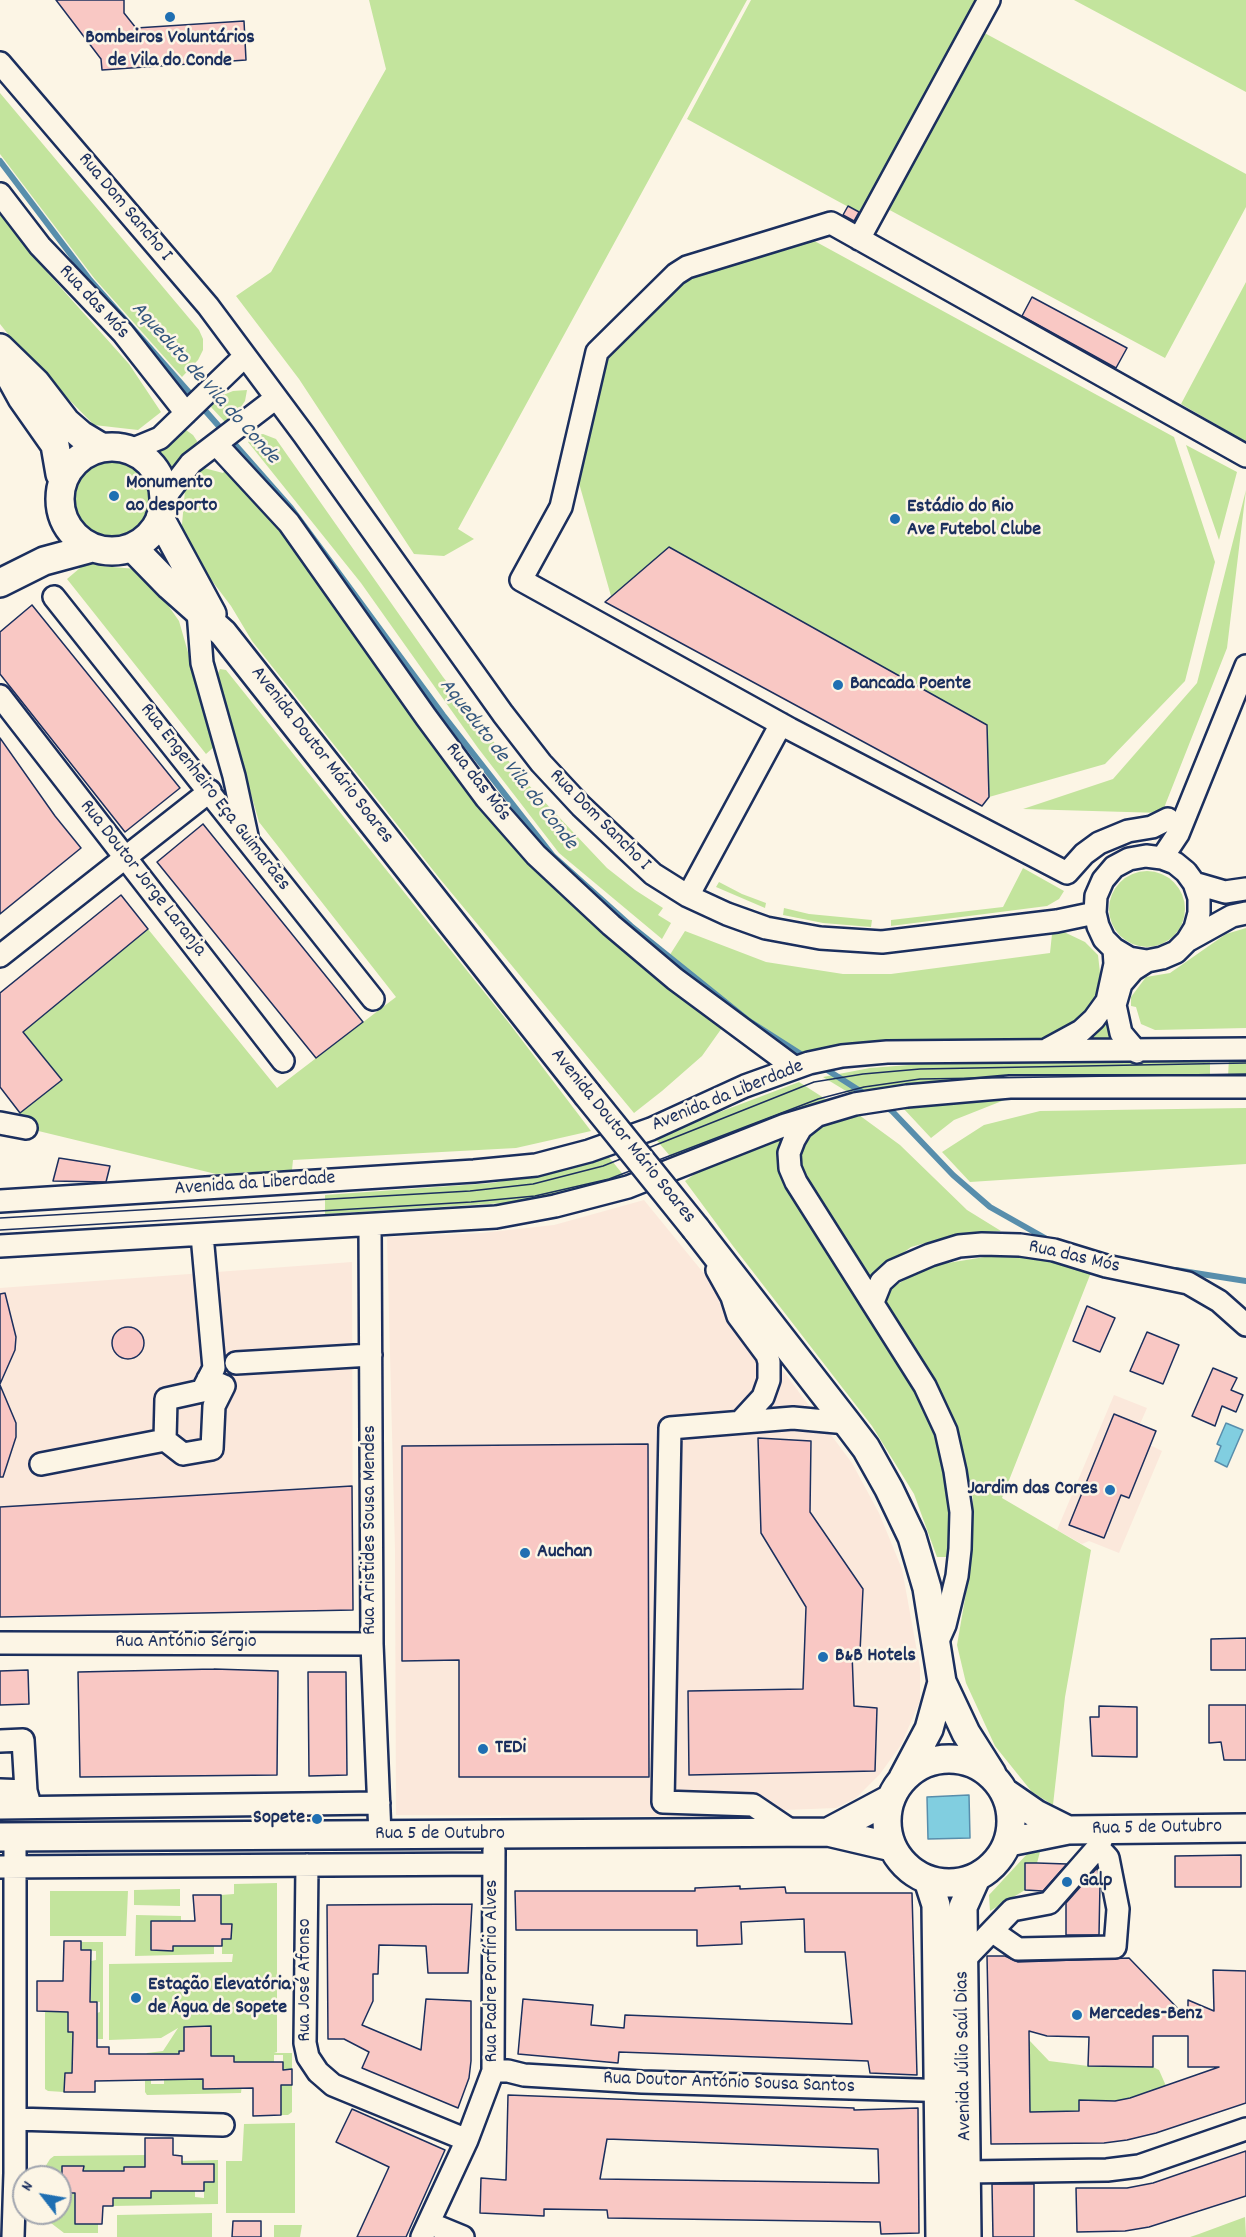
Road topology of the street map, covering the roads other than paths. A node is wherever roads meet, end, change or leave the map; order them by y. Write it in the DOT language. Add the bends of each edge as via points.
graph roads {
  1 [pos="989,0"];
  2 [pos="0,63"];
  3 [pos="0,194"];
  4 [pos="859,239"];
  5 [pos="0,348"];
  6 [pos="245,356"];
  7 [pos="0,358"];
  8 [pos="276,398"];
  9 [pos="186,413"];
  10 [pos="216,444"];
  11 [pos="101,447"];
  12 [pos="131,450"];
  13 [pos="1246,456"];
  14 [pos="63,479"];
  15 [pos="162,508"];
  16 [pos="64,520"];
  17 [pos="132,547"];
  18 [pos="92,548"];
  19 [pos="44,561"];
  20 [pos="0,583"];
  21 [pos="54,597"];
  22 [pos="198,611"];
  23 [pos="223,633"];
  24 [pos="1246,666"];
  25 [pos="0,696"];
  26 [pos="781,724"];
  27 [pos="210,791"];
  28 [pos="1168,819"];
  29 [pos="249,842"];
  30 [pos="125,857"];
  31 [pos="1162,858"];
  32 [pos="1194,884"];
  33 [pos="1246,889"];
  34 [pos="688,896"];
  35 [pos="1095,913"];
  36 [pos="1246,913"];
  37 [pos="1188,941"];
  38 [pos="1114,949"];
  39 [pos="0,956"];
  40 [pos="1147,961"];
  41 [pos="373,999"];
  42 [pos="1246,1049"];
  43 [pos="1044,1051"];
  44 [pos="1137,1052"];
  45 [pos="283,1061"];
  46 [pos="795,1068"];
  47 [pos="1246,1087"];
  48 [pos="821,1113"];
  49 [pos="0,1123"];
  50 [pos="26,1128"];
  51 [pos="0,1201"];
  52 [pos="370,1225"];
  53 [pos="202,1235"];
  54 [pos="701,1236"];
  55 [pos="0,1246"];
  56 [pos="873,1302"];
  57 [pos="1246,1325"];
  58 [pos="371,1355"];
  59 [pos="213,1357"];
  60 [pos="236,1363"];
  61 [pos="213,1382"];
  62 [pos="740,1422"];
  63 [pos="847,1423"];
  64 [pos="165,1440"];
  65 [pos="41,1464"];
  66 [pos="0,1643"];
  67 [pos="937,1643"];
  68 [pos="372,1644"];
  69 [pos="942,1682"];
  70 [pos="0,1741"];
  71 [pos="999,1784"];
  72 [pos="897,1788"];
  73 [pos="0,1790"];
  74 [pos="36,1802"];
  75 [pos="379,1803"];
  76 [pos="0,1808"];
  77 [pos="1246,1828"];
  78 [pos="1068,1830"];
  79 [pos="793,1832"];
  80 [pos="828,1832"];
  81 [pos="380,1835"];
  82 [pos="494,1835"];
  83 [pos="52,1836"];
  84 [pos="7,1837"];
  85 [pos="1102,1838"];
  86 [pos="1009,1842"];
  87 [pos="892,1847"];
  88 [pos="493,1864"];
  89 [pos="306,1865"];
  90 [pos="8,1867"];
  91 [pos="976,1878"];
  92 [pos="928,1880"];
  93 [pos="992,1931"];
  94 [pos="964,1960"];
  95 [pos="493,2071"];
  96 [pos="938,2091"];
  97 [pos="965,2091"];
  98 [pos="15,2119"];
  99 [pos="223,2125"];
  100 [pos="1246,2129"];
  101 [pos="467,2140"];
  102 [pos="966,2172"];
  103 [pos="7,2173"];
  104 [pos="426,2230"];
  105 [pos="13,2237"];
  106 [pos="463,2237"];
  107 [pos="940,2237"];
  108 [pos="967,2237"];
  1 -- 4 [label="street"];
  2 -- 6 [label="street, Rua Dom Sancho I" via="208,306"];
  3 -- 9 [label="street, Rua das Mós" via="40,246 123,333"];
  4 -- 13 [label="street"];
  4 -- 26 [label="street" via="831,223 687,267 597,352 561,507 521,580"];
  5 -- 11 [label="main road" via="36,383 66,422"];
  6 -- 8 [label="street, Rua Dom Sancho I"];
  6 -- 9 [label="street"];
  7 -- 14 [label="main road" via="55,446"];
  8 -- 10 [label="street"];
  8 -- 34 [label="street, Rua Dom Sancho I" via="541,763 629,853"];
  9 -- 12 [label="street" via="160,438"];
  10 -- 15 [label="street" via="191,462"];
  10 -- 46 [label="street, Rua das Mós" via="289,523 486,798 536,855 675,979"];
  11 -- 12 [label="main road"];
  11 -- 14 [label="main road" via="78,459"];
  12 -- 15 [label="main road" via="155,469 162,483"];
  14 -- 16 [label="main road" via="60,506"];
  15 -- 17 [label="main road" via="154,530"];
  15 -- 23 [label="main road, Avenida Doutor Mário Soares"];
  16 -- 18 [label="main road" via="70,531"];
  16 -- 19 [label="main road"];
  17 -- 18 [label="main road" via="112,551"];
  17 -- 22 [label="main road, Avenida Doutor Mário Soares"];
  18 -- 19 [label="main road"];
  19 -- 20 [label="main road"];
  21 -- 27 [label="street, Rua Engenheiro Eça Guimarães"];
  22 -- 23 [label="main road, Avenida Doutor Mário Soares"];
  22 -- 29 [label="street" via="202,663"];
  23 -- 54 [label="main road, Avenida Doutor Mário Soares, bridge"];
  24 -- 31 [label="street" via="1178,834"];
  25 -- 30 [label="street, Rua Doutor Jorge Laranja"];
  26 -- 28 [label="street" via="1067,873 1099,843"];
  26 -- 34 [label="street"];
  27 -- 29 [label="street, Rua Engenheiro Eça Guimarães"];
  27 -- 30 [label="street"];
  29 -- 41 [label="street, Rua Engenheiro Eça Guimarães"];
  30 -- 39 [label="street"];
  30 -- 45 [label="street, Rua Doutor Jorge Laranja"];
  31 -- 32 [label="street" via="1175,863"];
  31 -- 35 [label="street" via="1129,859 1114,867 1096,896"];
  32 -- 33 [label="street" via="1225,892"];
  32 -- 37 [label="street" via="1199,913"];
  34 -- 35 [label="street, Rua Dom Sancho I" via="766,928 820,938 882,942"];
  35 -- 38 [label="street" via="1104,939"];
  36 -- 37 [label="street" via="1232,916"];
  37 -- 40 [label="street" via="1169,955"];
  38 -- 40 [label="street" via="1129,958"];
  38 -- 43 [label="street" via="1107,1001 1081,1032"];
  40 -- 44 [label="street" via="1121,984 1115,1005 1121,1033"];
  42 -- 44 [label="street, Avenida da Liberdade"];
  43 -- 44 [label="street, Avenida da Liberdade"];
  43 -- 46 [label="street, Avenida da Liberdade" via="886,1052 842,1056"];
  46 -- 51 [label="street, Avenida da Liberdade" via="651,1129 536,1165"];
  47 -- 48 [label="street" via="1010,1087 896,1097"];
  48 -- 52 [label="street" via="587,1199 496,1217"];
  48 -- 56 [label="street" via="801,1128 794,1140 789,1153 790,1168"];
  49 -- 50 [label="street"];
  52 -- 53 [label="street"];
  52 -- 58 [label="street, Rua Aristides Sousa Mendes"];
  53 -- 55 [label="street"];
  53 -- 59 [label="street"];
  54 -- 62 [label="street" via="738,1316 769,1362 769,1380 763,1397"];
  54 -- 63 [label="main road, Avenida Doutor Mário Soares"];
  56 -- 57 [label="street, Rua das Mós" via="881,1282 893,1271 930,1255 959,1246 1020,1245 1188,1283 1219,1301"];
  56 -- 67 [label="street" via="926,1386 946,1431 955,1471 961,1512 960,1549 957,1576"];
  58 -- 60 [label="street"];
  58 -- 68 [label="street, Rua Aristides Sousa Mendes"];
  59 -- 60 [label="street"];
  59 -- 61 [label="street"];
  60 -- 61 [label="street"];
  61 -- 64 [label="street" via="201,1391 166,1399"];
  61 -- 64 [label="street" via="224,1386 214,1406 212,1449 183,1454"];
  62 -- 63 [label="street" via="793,1418"];
  62 -- 79 [label="street" via="670,1428 663,1802 753,1805"];
  63 -- 67 [label="main road, Avenida Doutor Mário Soares" via="866,1448 912,1537"];
  64 -- 65 [label="street"];
  66 -- 68 [label="street, Rua António Sérgio"];
  67 -- 69 [label="main road, Avenida Doutor Mário Soares"];
  68 -- 75 [label="street, Rua Aristides Sousa Mendes"];
  69 -- 71 [label="main road, Avenida Doutor Mário Soares" via="966,1733"];
  69 -- 72 [label="main road, Avenida Doutor Mário Soares" via="929,1729"];
  70 -- 74 [label="street" via="23,1740"];
  71 -- 72 [label="main road" via="971,1761 947,1758 923,1763"];
  71 -- 78 [label="main road, Rua 5 de Outubro" via="1036,1814"];
  71 -- 86 [label="main road" via="1012,1818"];
  72 -- 80 [label="main road, Rua 5 de Outubro"];
  72 -- 87 [label="main road" via="887,1823"];
  73 -- 74 [label="street"];
  74 -- 75 [label="street, Rua 5 de Outubro"];
  74 -- 76 [label="street, Rua 5 de Outubro"];
  74 -- 83 [label="street"];
  75 -- 81 [label="street, Rua Aristides Sousa Mendes"];
  77 -- 85 [label="main road, Rua 5 de Outubro"];
  78 -- 85 [label="main road, Rua 5 de Outubro"];
  78 -- 86 [label="main road, Rua 5 de Outubro"];
  79 -- 80 [label="main road, Rua 5 de Outubro"];
  79 -- 82 [label="main road, Rua 5 de Outubro"];
  80 -- 87 [label="main road, Rua 5 de Outubro"];
  81 -- 82 [label="main road, Rua 5 de Outubro"];
  81 -- 83 [label="main road, Rua 5 de Outubro"];
  82 -- 88 [label="street, Rua Padre Porfírio Alves"];
  83 -- 84 [label="main road, Rua 5 de Outubro"];
  84 -- 90 [label="street"];
  85 -- 93 [label="street" via="1049,1903 1012,1910"];
  85 -- 93 [label="street" via="1118,1909 1115,1947 1018,1949"];
  86 -- 91 [label="main road" via="996,1863"];
  87 -- 92 [label="main road" via="907,1867"];
  88 -- 89 [label="street, Rua 5 de Outubro"];
  88 -- 95 [label="street, Rua Padre Porfírio Alves"];
  89 -- 90 [label="street, Rua 5 de Outubro"];
  89 -- 101 [label="street, Rua José Afonso" via="308,2058 333,2085"];
  90 -- 98 [label="street"];
  91 -- 92 [label="main road" via="952,1884"];
  91 -- 94 [label="main road, Avenida Júlio Saúl Dias" via="963,1907"];
  92 -- 96 [label="main road, Avenida Júlio Saúl Dias" via="936,1905"];
  93 -- 94 [label="street"];
  94 -- 97 [label="main road, Avenida Júlio Saúl Dias"];
  95 -- 96 [label="street, Rua Doutor António Sousa Santos" via="642,2082"];
  95 -- 101 [label="street, Rua Padre Porfírio Alves"];
  96 -- 97 [label="street, Rua Doutor António Sousa Santos"];
  96 -- 107 [label="main road, Avenida Júlio Saúl Dias"];
  97 -- 102 [label="main road, Avenida Júlio Saúl Dias"];
  98 -- 99 [label="street"];
  98 -- 103 [label="street"];
  100 -- 102 [label="street" via="1139,2166"];
  101 -- 104 [label="street, Rua Padre Porfírio Alves"];
  102 -- 108 [label="main road, Avenida Júlio Saúl Dias"];
  103 -- 105 [label="street"];
  104 -- 106 [label="street"];
}
